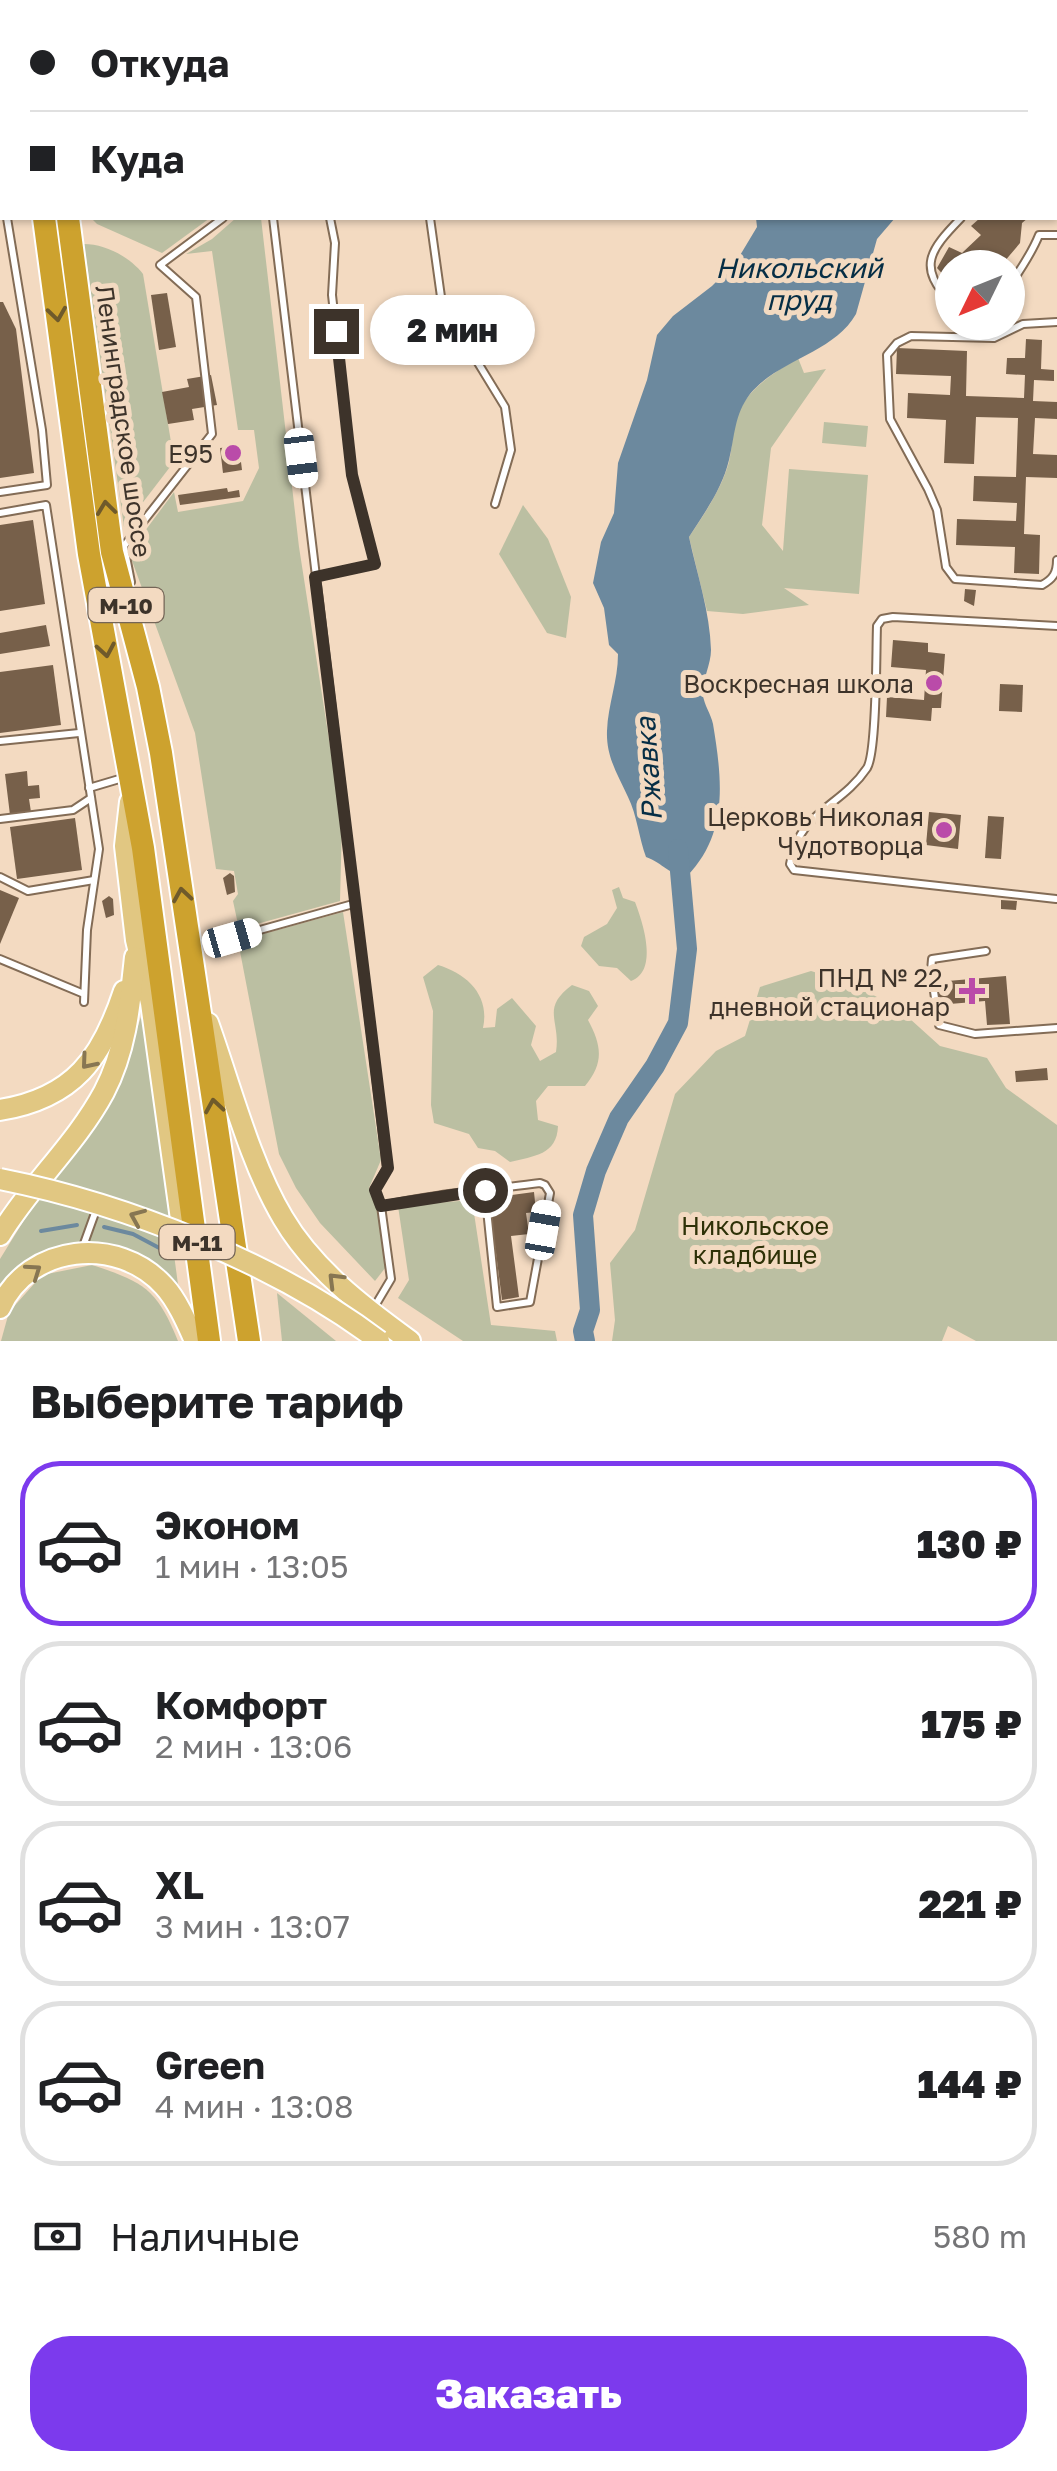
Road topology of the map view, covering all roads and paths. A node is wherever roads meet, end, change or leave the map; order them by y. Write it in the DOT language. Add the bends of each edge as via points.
graph roads {
  1 [pos="7,220"];
  2 [pos="44,220"];
  3 [pos="68,220"];
  4 [pos="220,220"];
  5 [pos="275,220"];
  6 [pos="330,220"];
  7 [pos="430,220"];
  8 [pos="960,220"];
  9 [pos="1057,235"];
  10 [pos="936,250"];
  11 [pos="935,252"];
  12 [pos="1025,260"];
  13 [pos="935,284"];
  14 [pos="1057,322"];
  15 [pos="0,492"];
  16 [pos="496,504"];
  17 [pos="0,513"];
  18 [pos="1057,560"];
  19 [pos="315,577"];
  20 [pos="1057,626"];
  21 [pos="148,687"];
  22 [pos="80,733"];
  23 [pos="0,741"];
  24 [pos="130,783"];
  25 [pos="89,788"];
  26 [pos="91,798"];
  27 [pos="0,819"];
  28 [pos="0,877"];
  29 [pos="94,880"];
  30 [pos="1056,899"];
  31 [pos="353,904"];
  32 [pos="232,938"];
  33 [pos="136,940"];
  34 [pos="986,950"];
  35 [pos="0,959"];
  36 [pos="197,991"];
  37 [pos="1057,1028"];
  38 [pos="0,1110"];
  39 [pos="0,1179"];
  40 [pos="485,1190"];
  41 [pos="381,1206"];
  42 [pos="95,1213"];
  43 [pos="0,1235"];
  44 [pos="82,1250"];
  45 [pos="0,1308"];
  46 [pos="371,1312"];
  47 [pos="196,1341"];
  48 [pos="209,1341"];
  49 [pos="249,1341"];
  50 [pos="378,1341"];
  51 [pos="410,1341"];
  1 -- 15 [label="lane" via="47,484"];
  2 -- 24 [label="highway, Ленинградское шоссе / М-10, one-way" via="90,554"];
  21 -- 3 [label="highway, Ленинградское шоссе / М-10, one-way" via="112,552"];
  4 -- 21 [label="lane" via="160,265 196,297 212,434 124,546"];
  5 -- 19 [label="lane"];
  6 -- 19 [label="lane" via="352,475 375,564"];
  7 -- 16 [label="lane" via="442,304 506,407 511,450"];
  8 -- 10 [label="lane"];
  9 -- 12 [label="lane" via="1039,235"];
  11 -- 13 [label="lane"];
  14 -- 18 [label="lane" via="1022,324 994,338 911,336 887,354 886,377 890,418 928,489 946,567 955,579 1042,585 1057,570"];
  17 -- 22 [label="lane" via="46,505"];
  19 -- 31 [label="lane"];
  20 -- 30 [label="lane" via="882,619 870,760 810,818 790,864 794,870"];
  36 -- 21 [label="highway, Ленинградское шоссе / М-10, one-way"];
  22 -- 23 [label="lane"];
  22 -- 25 [label="lane"];
  24 -- 25 [label="lane"];
  24 -- 33 [label="main road, М-10" via="125,846"];
  24 -- 48 [label="highway, Ленинградское шоссе / М-10"];
  25 -- 26 [label="lane"];
  26 -- 27 [label="lane" via="73,810"];
  26 -- 29 [label="lane" via="99,850"];
  28 -- 29 [label="lane" via="28,891"];
  29 -- 35 [label="lane" via="84,998"];
  31 -- 32 [label="lane"];
  31 -- 41 [label="lane" via="388,1168 375,1190"];
  33 -- 38 [label="main road, one-way" via="108,1038 88,1064 44,1099"];
  33 -- 43 [label="main road" via="129,1018 104,1091"];
  33 -- 47 [label="main road, М-10" via="151,1004"];
  34 -- 37 [label="lane" via="932,959 939,1025 975,1034"];
  46 -- 36 [label="main road, one-way" via="282,1217"];
  49 -- 36 [label="highway, Ленинградское шоссе / М-10, one-way"];
  50 -- 39 [label="main road, М-11, one-way, bridge" via="308,1294 240,1260 122,1210"];
  40 -- 40 [label="lane" via="498,1307 530,1302 549,1188 540,1183"];
  40 -- 41 [label="lane"];
  41 -- 46 [label="lane" via="391,1279"];
  42 -- 44 [label="lane"];
  45 -- 44 [label="main road, one-way" via="6,1293 37,1265"];
  44 -- 47 [label="main road" via="122,1257 164,1285"];
  46 -- 51 [label="main road"];
}
